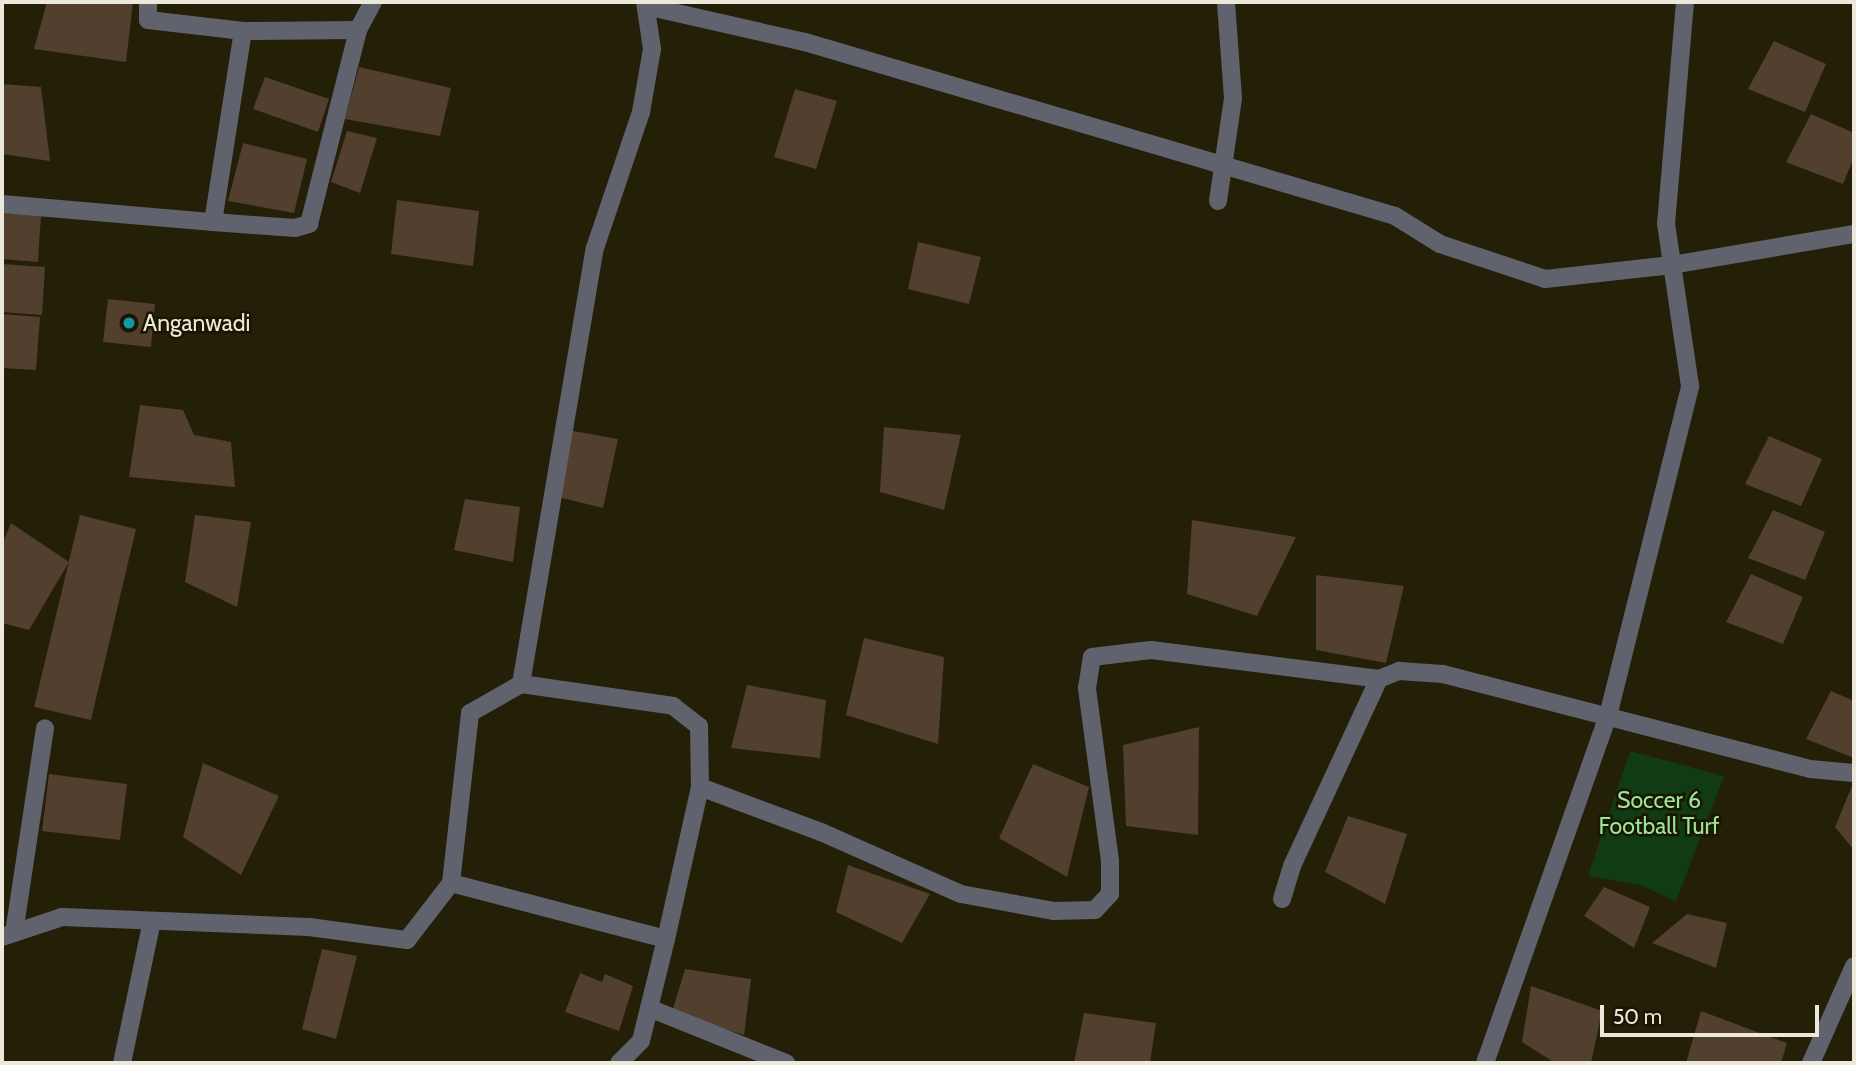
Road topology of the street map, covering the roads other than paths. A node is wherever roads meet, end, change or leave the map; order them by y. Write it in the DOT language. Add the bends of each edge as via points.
graph roads {
  1 [pos="148,2"];
  2 [pos="373,2"];
  3 [pos="1226,2"];
  4 [pos="1685,2"];
  5 [pos="645,4"];
  6 [pos="358,30"];
  7 [pos="243,31"];
  8 [pos="1224,165"];
  9 [pos="1218,201"];
  10 [pos="2,204"];
  11 [pos="213,222"];
  12 [pos="1854,234"];
  13 [pos="1672,265"];
  14 [pos="1379,679"];
  15 [pos="521,684"];
  16 [pos="1608,716"];
  17 [pos="46,728"];
  18 [pos="1854,773"];
  19 [pos="700,787"];
  20 [pos="451,883"];
  21 [pos="1282,900"];
  22 [pos="152,921"];
  23 [pos="8,935"];
  24 [pos="666,939"];
  25 [pos="1854,966"];
  26 [pos="649,1008"];
  27 [pos="122,1063"];
  28 [pos="619,1063"];
  29 [pos="786,1063"];
  30 [pos="1485,1063"];
  31 [pos="1811,1063"];
  1 -- 7 [label="street" via="148,20"];
  2 -- 6 [label="street"];
  3 -- 8 [label="street" via="1233,99"];
  4 -- 13 [label="street" via="1666,224"];
  5 -- 8 [label="street" via="805,42"];
  5 -- 15 [label="street" via="652,49 641,111 590,272"];
  6 -- 7 [label="street"];
  6 -- 11 [label="street" via="309,224 295,228"];
  7 -- 11 [label="street"];
  8 -- 9 [label="street"];
  8 -- 13 [label="street" via="1395,216 1440,244 1545,279"];
  10 -- 11 [label="street"];
  12 -- 13 [label="street"];
  13 -- 16 [label="street" via="1690,386"];
  14 -- 16 [label="street" via="1399,671 1443,674"];
  14 -- 19 [label="street" via="1151,650 1092,657 1087,688 1110,860 1110,894 1095,910 1054,911 961,894 809,827"];
  14 -- 21 [label="street" via="1292,866"];
  15 -- 19 [label="street" via="673,706 699,726"];
  15 -- 20 [label="street" via="470,713"];
  16 -- 18 [label="street" via="1810,769"];
  16 -- 30 [label="street"];
  17 -- 23 [label="street"];
  19 -- 24 [label="street"];
  20 -- 22 [label="street" via="407,940 309,927"];
  20 -- 24 [label="street"];
  22 -- 23 [label="street" via="62,918"];
  22 -- 27 [label="street"];
  24 -- 26 [label="street"];
  25 -- 31 [label="street"];
  26 -- 28 [label="street" via="641,1041"];
  26 -- 29 [label="street"];
}
